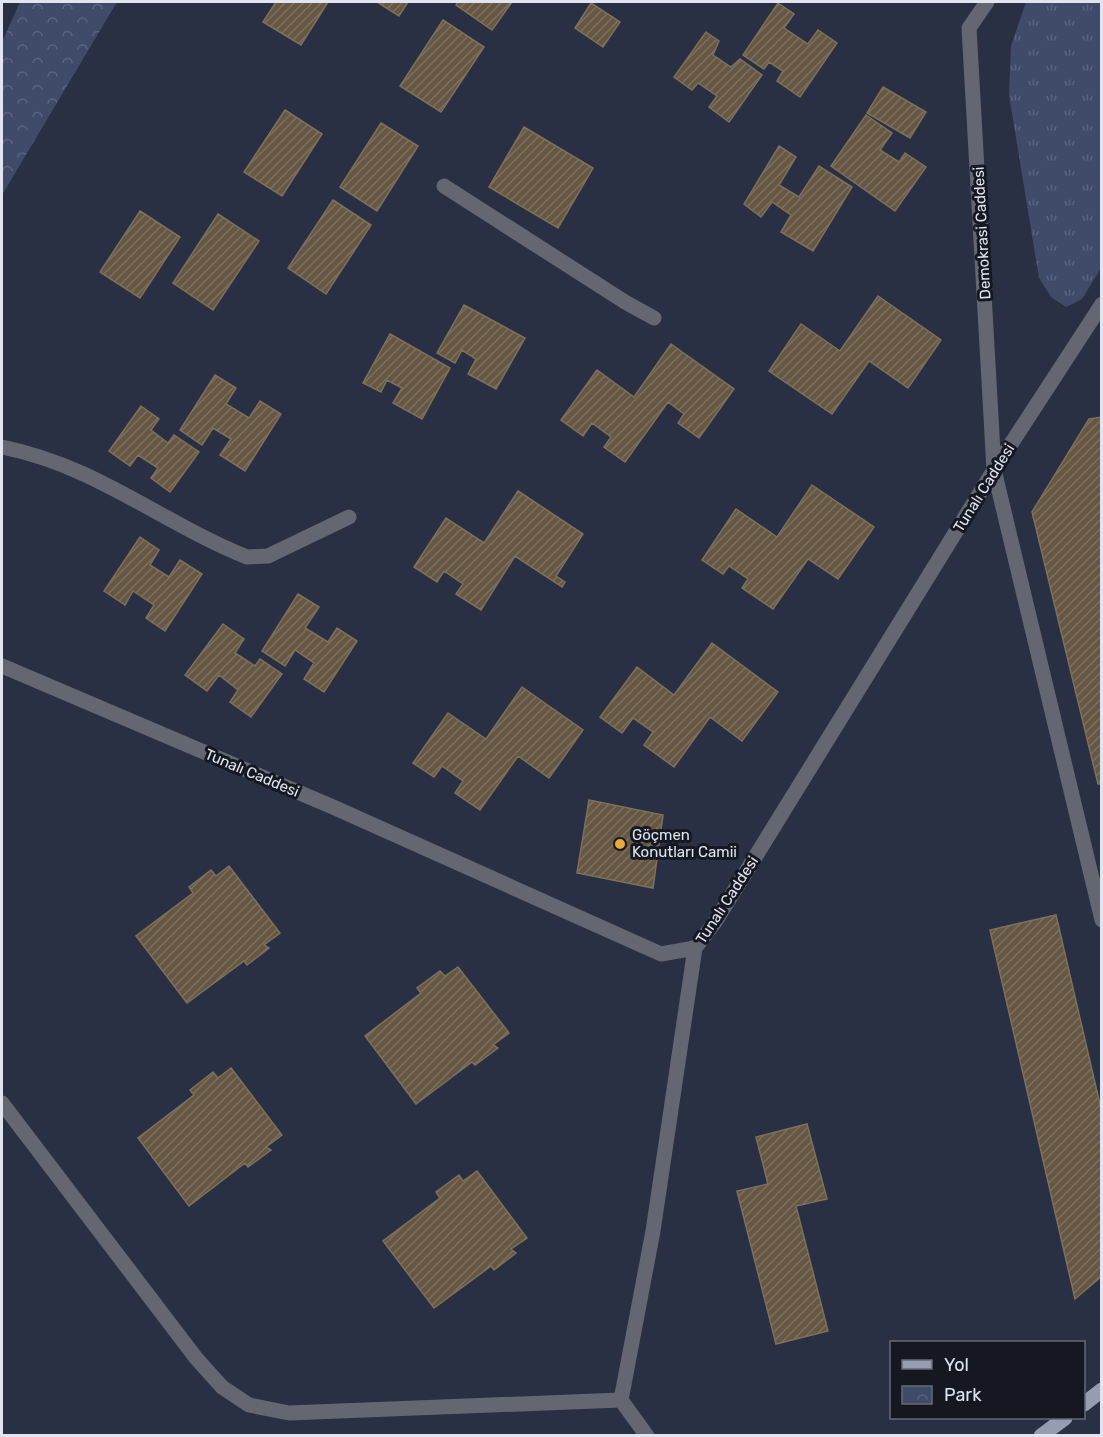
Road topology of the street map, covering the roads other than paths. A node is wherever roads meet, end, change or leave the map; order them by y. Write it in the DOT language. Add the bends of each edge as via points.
graph roads {
  1 [pos="987,2"];
  2 [pos="444,186"];
  3 [pos="1101,304"];
  4 [pos="654,318"];
  5 [pos="2,447"];
  6 [pos="994,470"];
  7 [pos="349,517"];
  8 [pos="2,666"];
  9 [pos="1101,920"];
  10 [pos="695,948"];
  11 [pos="2,1102"];
  12 [pos="1101,1390"];
  13 [pos="621,1400"];
  14 [pos="1085,1402"];
  15 [pos="1064,1419"];
  16 [pos="647,1436"];
  17 [pos="1041,1436"];
  1 -- 6 [label="street, Demokrasi Caddesi" via="969,28"];
  2 -- 4 [label="street"];
  3 -- 6 [label="street, Tunalı Caddesi"];
  5 -- 7 [label="street" via="37,454 94,476 247,557 268,556"];
  6 -- 9 [label="street, Demokrasi Caddesi"];
  6 -- 10 [label="street, Tunalı Caddesi" via="715,922"];
  8 -- 10 [label="street, Tunalı Caddesi" via="333,807 661,954"];
  10 -- 13 [label="street" via="653,1231"];
  11 -- 13 [label="street" via="196,1358 222,1387 249,1405 289,1413"];
  12 -- 14 [label="main road"];
  13 -- 16 [label="street"];
  15 -- 17 [label="main road"];
}
